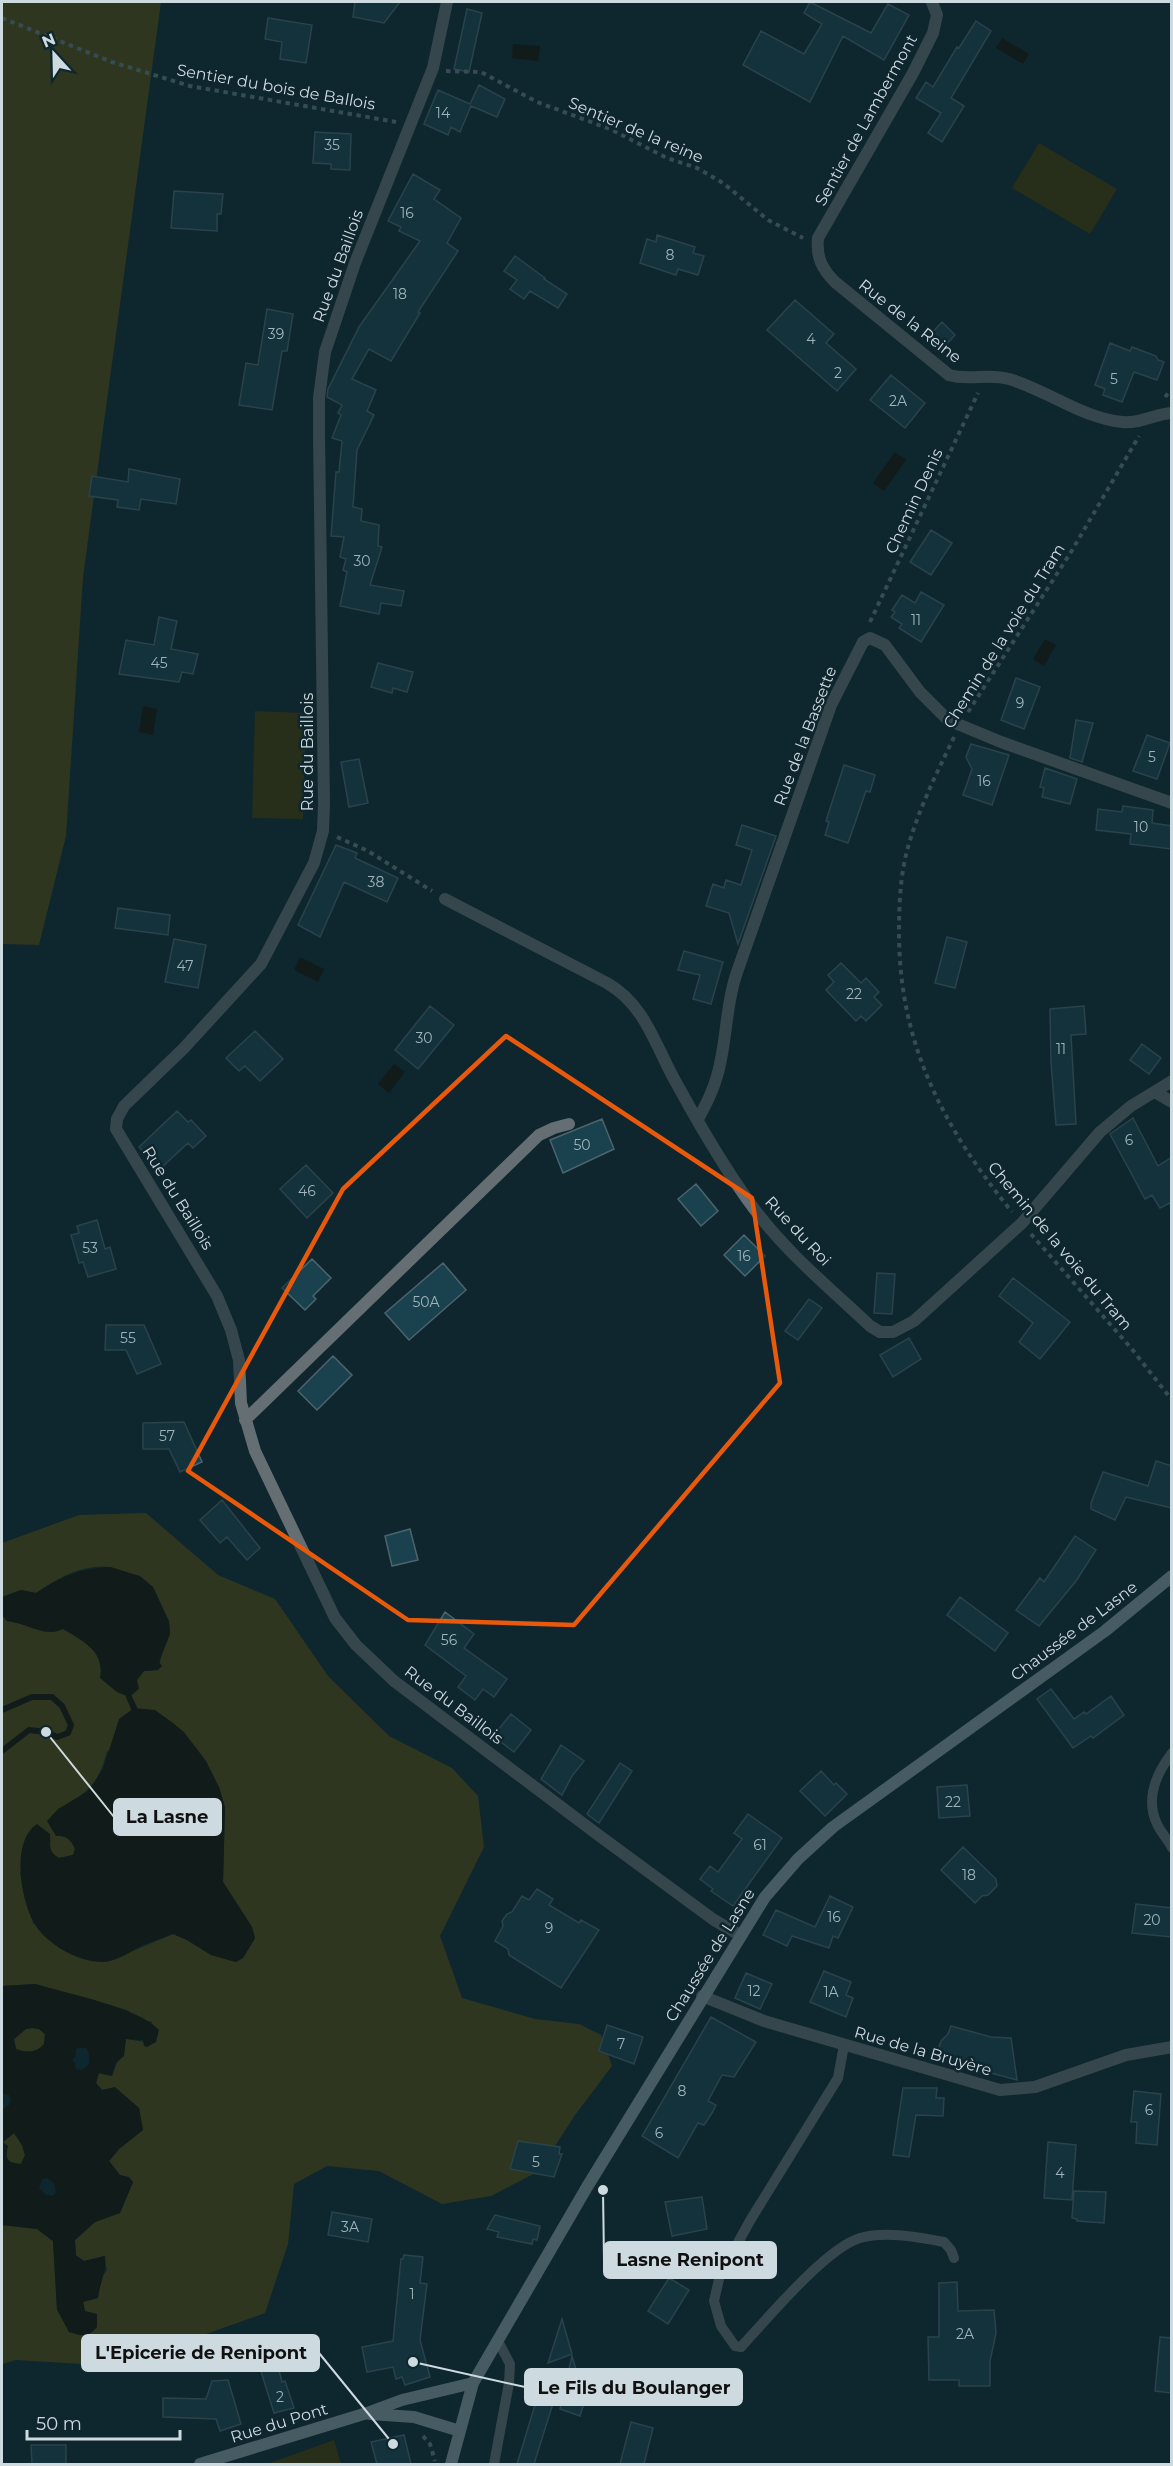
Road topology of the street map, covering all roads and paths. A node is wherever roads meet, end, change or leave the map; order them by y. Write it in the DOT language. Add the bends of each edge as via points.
graph roads {
  1 [pos="447,2"];
  2 [pos="932,2"];
  3 [pos="2,18"];
  4 [pos="433,68"];
  5 [pos="411,127"];
  6 [pos="817,250"];
  7 [pos="986,377"];
  8 [pos="1172,389"];
  9 [pos="1172,413"];
  10 [pos="1148,420"];
  11 [pos="870,638"];
  12 [pos="960,725"];
  13 [pos="1172,802"];
  14 [pos="323,831"];
  15 [pos="445,899"];
  16 [pos="1172,1081"];
  17 [pos="1155,1092"];
  18 [pos="1172,1102"];
  19 [pos="698,1119"];
  20 [pos="568,1124"];
  21 [pos="1022,1224"];
  22 [pos="1172,1400"];
  23 [pos="245,1420"];
  24 [pos="1172,1576"];
  25 [pos="1167,1586"];
  26 [pos="1172,1753"];
  27 [pos="1172,1848"];
  28 [pos="740,1935"];
  29 [pos="702,1996"];
  30 [pos="844,2045"];
  31 [pos="1172,2047"];
  32 [pos="954,2258"];
  33 [pos="498,2341"];
  34 [pos="473,2383"];
  35 [pos="367,2414"];
  36 [pos="460,2431"];
  37 [pos="421,2434"];
  38 [pos="200,2464"];
  39 [pos="435,2464"];
  40 [pos="451,2464"];
  41 [pos="494,2464"];
  1 -- 4 [label="street, Rue du Baillois"];
  2 -- 6 [label="street, Sentier de Lambermont" via="937,15 933,33 818,238"];
  3 -- 5 [label="path, Sentier du bois de Ballois" via="112,62 190,86 386,119"];
  4 -- 5 [label="street, Rue du Baillois"];
  4 -- 6 [label="path, Sentier de la reine" via="481,72 537,102 697,168"];
  5 -- 14 [label="street, Rue du Baillois" via="341,301 325,352 319,398"];
  6 -- 7 [label="street, Rue de la Reine" via="821,264 835,282 941,370 959,378"];
  7 -- 10 [label="street, Rue de la Reine" via="1008,379 1120,422"];
  7 -- 11 [label="path, Chemin Denis" via="870,623"];
  8 -- 10 [label="path, Chemin de la voie du Tram"];
  9 -- 10 [label="street, Rue de la Reine"];
  10 -- 12 [label="path, Chemin de la voie du Tram" via="1071,552"];
  11 -- 12 [label="street" via="885,645 934,707"];
  11 -- 19 [label="street, Rue de la Bassette" via="857,650 810,763 729,994 718,1076"];
  12 -- 13 [label="street"];
  12 -- 21 [label="path, Chemin de la voie du Tram" via="923,803 905,860 899,912 899,966 908,1020 921,1064 948,1123"];
  14 -- 15 [label="path" via="368,851"];
  14 -- 23 [label="street, Rue du Baillois" via="314,863 261,964 124,1106 117,1119 116,1129 217,1296 239,1360"];
  15 -- 19 [label="street, Rue du Roi" via="607,983 631,1000"];
  16 -- 17 [label="street, Rue du Roi"];
  17 -- 18 [label="street"];
  17 -- 21 [label="street, Rue du Roi" via="1100,1132"];
  19 -- 21 [label="street, Rue du Roi" via="755,1210 793,1253 880,1332 892,1332 914,1321"];
  20 -- 23 [label="street" via="538,1136"];
  21 -- 22 [label="path, Chemin de la voie du Tram"];
  23 -- 28 [label="street, Rue du Baillois" via="255,1451 335,1618 375,1665 597,1834"];
  24 -- 25 [label="street, Chaussée de Lasne"];
  25 -- 28 [label="street, Chaussée de Lasne" via="832,1827 765,1897"];
  26 -- 27 [label="lane" via="1157,1775 1151,1803 1158,1826"];
  28 -- 29 [label="street, Chaussée de Lasne"];
  29 -- 30 [label="street, Rue de la Bruyère" via="765,2021"];
  29 -- 33 [label="street, Chaussée de Lasne"];
  30 -- 31 [label="street, Rue de la Bruyère" via="1000,2090 1035,2088 1126,2055"];
  30 -- 32 [label="lane" via="838,2078 720,2275 714,2301 721,2326 735,2346 741,2347 828,2257 860,2238 892,2235 944,2242"];
  33 -- 34 [label="street, Chaussée de Lasne"];
  33 -- 41 [label="lane" via="507,2356 510,2373"];
  34 -- 35 [label="street, Rue du Pont" via="402,2400"];
  34 -- 36 [label="street, Chaussée de Lasne"];
  35 -- 36 [label="street, Rue du Pont" via="414,2417"];
  35 -- 38 [label="street, Rue du Pont"];
  36 -- 40 [label="street, Chaussée de Lasne"];
  37 -- 39 [label="path" via="430,2444"];
}
